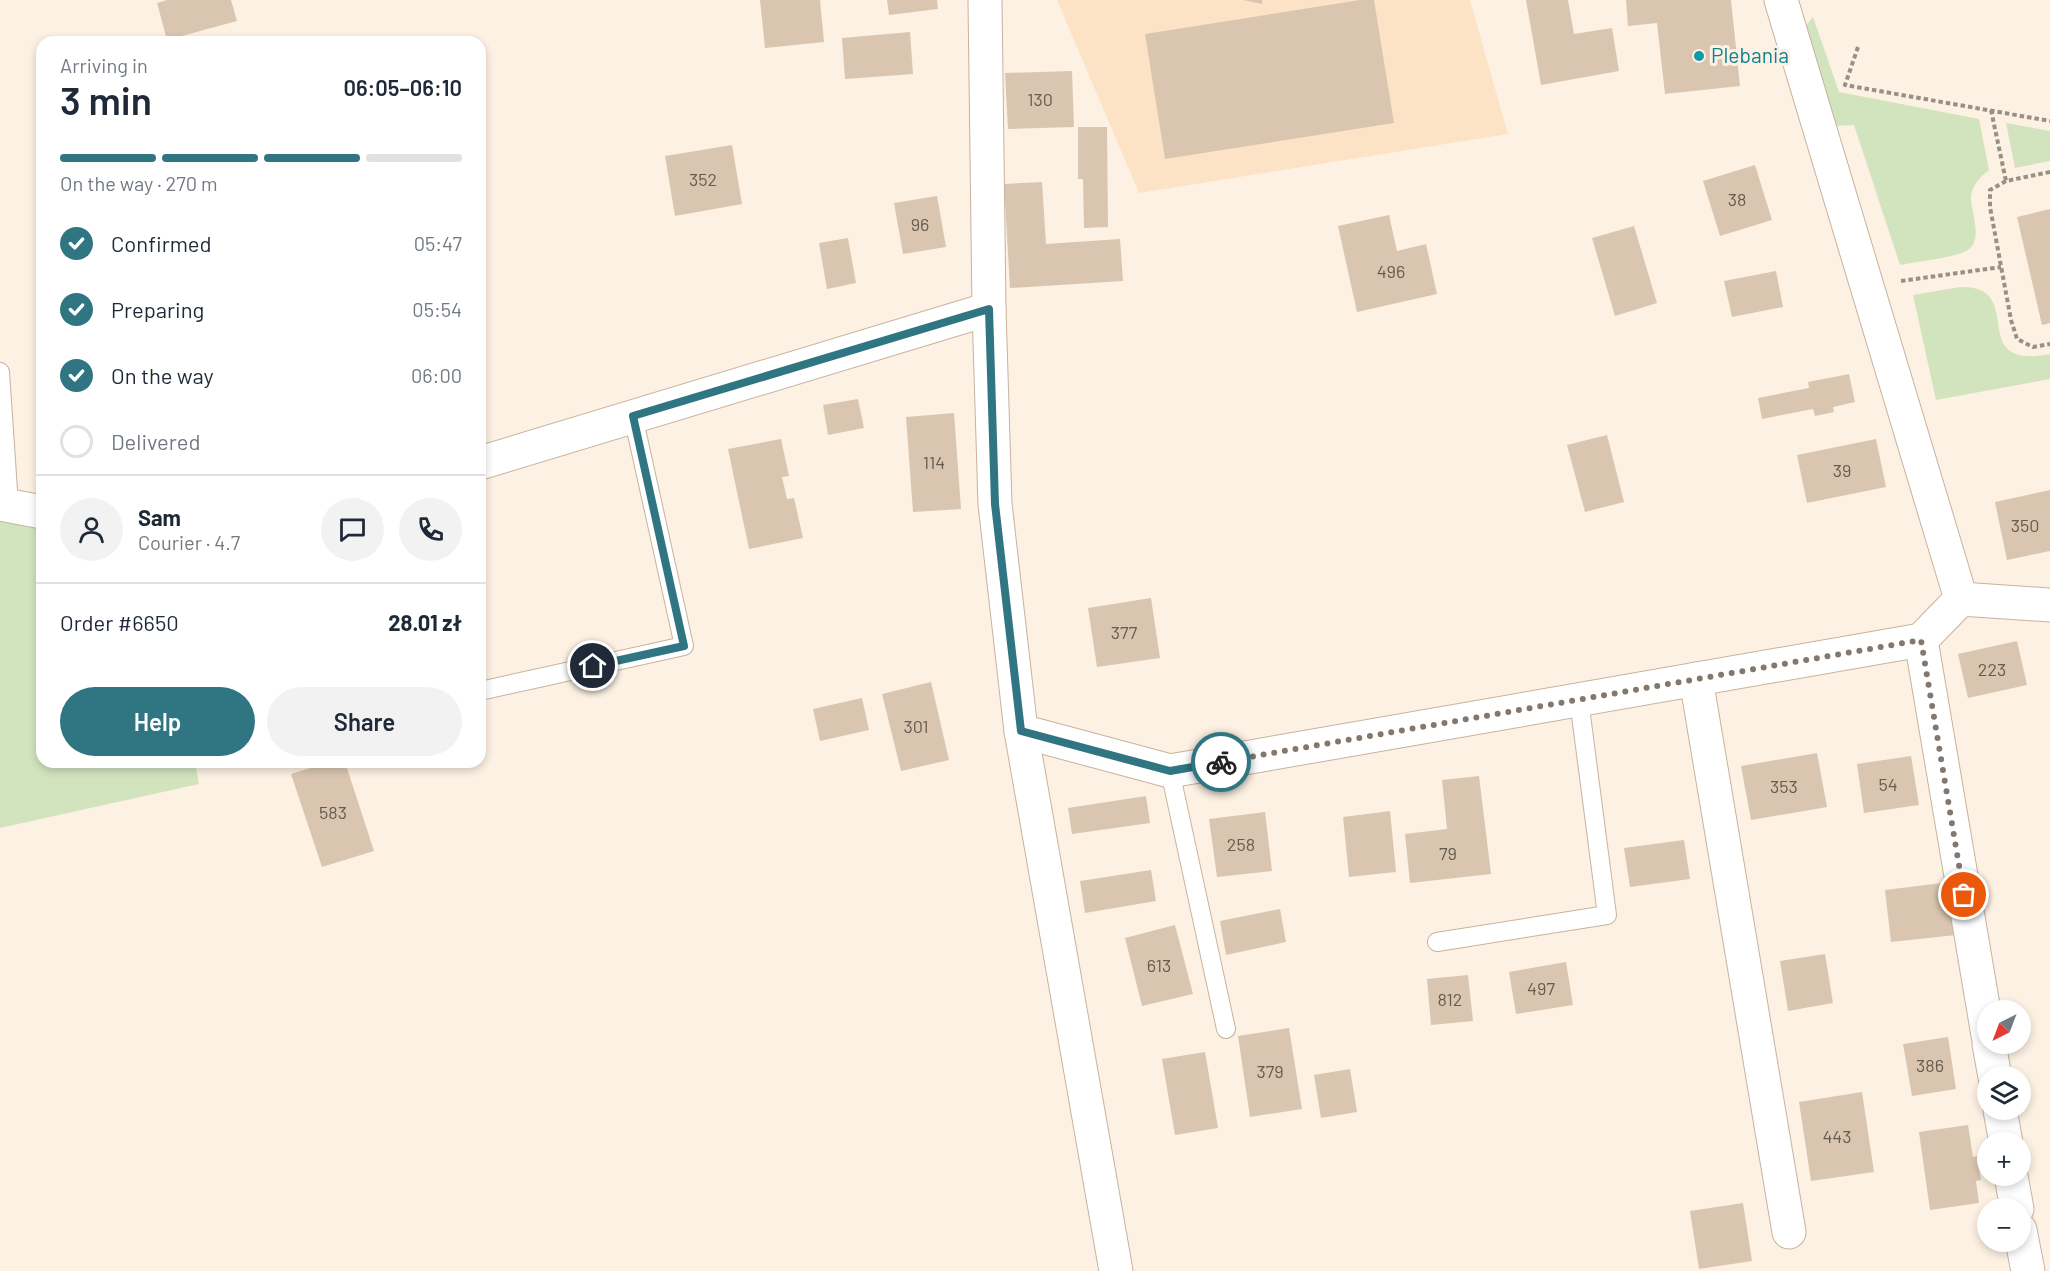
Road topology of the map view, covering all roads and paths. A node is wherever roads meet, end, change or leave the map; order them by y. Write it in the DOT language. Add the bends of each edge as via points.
graph roads {
  1 [pos="985,0"];
  2 [pos="1780,0"];
  3 [pos="1858,47"];
  4 [pos="1991,110"];
  5 [pos="2050,121"];
  6 [pos="2050,172"];
  7 [pos="2006,181"];
  8 [pos="2001,267"];
  9 [pos="1898,281"];
  10 [pos="989,309"];
  11 [pos="2050,344"];
  12 [pos="0,372"];
  13 [pos="633,416"];
  14 [pos="486,461"];
  15 [pos="5,505"];
  16 [pos="36,511"];
  17 [pos="1961,599"];
  18 [pos="2050,605"];
  19 [pos="1921,640"];
  20 [pos="1696,679"];
  21 [pos="486,690"];
  22 [pos="1579,700"];
  23 [pos="1021,731"];
  24 [pos="1170,771"];
  25 [pos="1437,942"];
  26 [pos="1982,1000"];
  27 [pos="1226,1029"];
  28 [pos="1789,1232"];
  29 [pos="2024,1252"];
  30 [pos="1116,1271"];
  31 [pos="2028,1271"];
  1 -- 10 [label="street"];
  2 -- 17 [label="street"];
  3 -- 4 [label="path" via="1845,85"];
  4 -- 5 [label="path"];
  4 -- 7 [label="path"];
  6 -- 7 [label="path"];
  7 -- 8 [label="path" via="1990,190"];
  8 -- 9 [label="path"];
  8 -- 11 [label="path" via="2017,339 2033,347"];
  10 -- 13 [label="street"];
  10 -- 23 [label="street" via="995,504"];
  12 -- 15 [label="lane"];
  13 -- 14 [label="street"];
  13 -- 21 [label="lane" via="684,646"];
  15 -- 16 [label="street"];
  17 -- 18 [label="street"];
  17 -- 19 [label="street"];
  19 -- 20 [label="street"];
  19 -- 26 [label="street"];
  20 -- 22 [label="street"];
  20 -- 28 [label="street"];
  22 -- 24 [label="street"];
  22 -- 25 [label="lane" via="1607,915"];
  23 -- 24 [label="street"];
  23 -- 30 [label="street"];
  24 -- 27 [label="lane"];
  29 -- 31 [label="street"];
}
